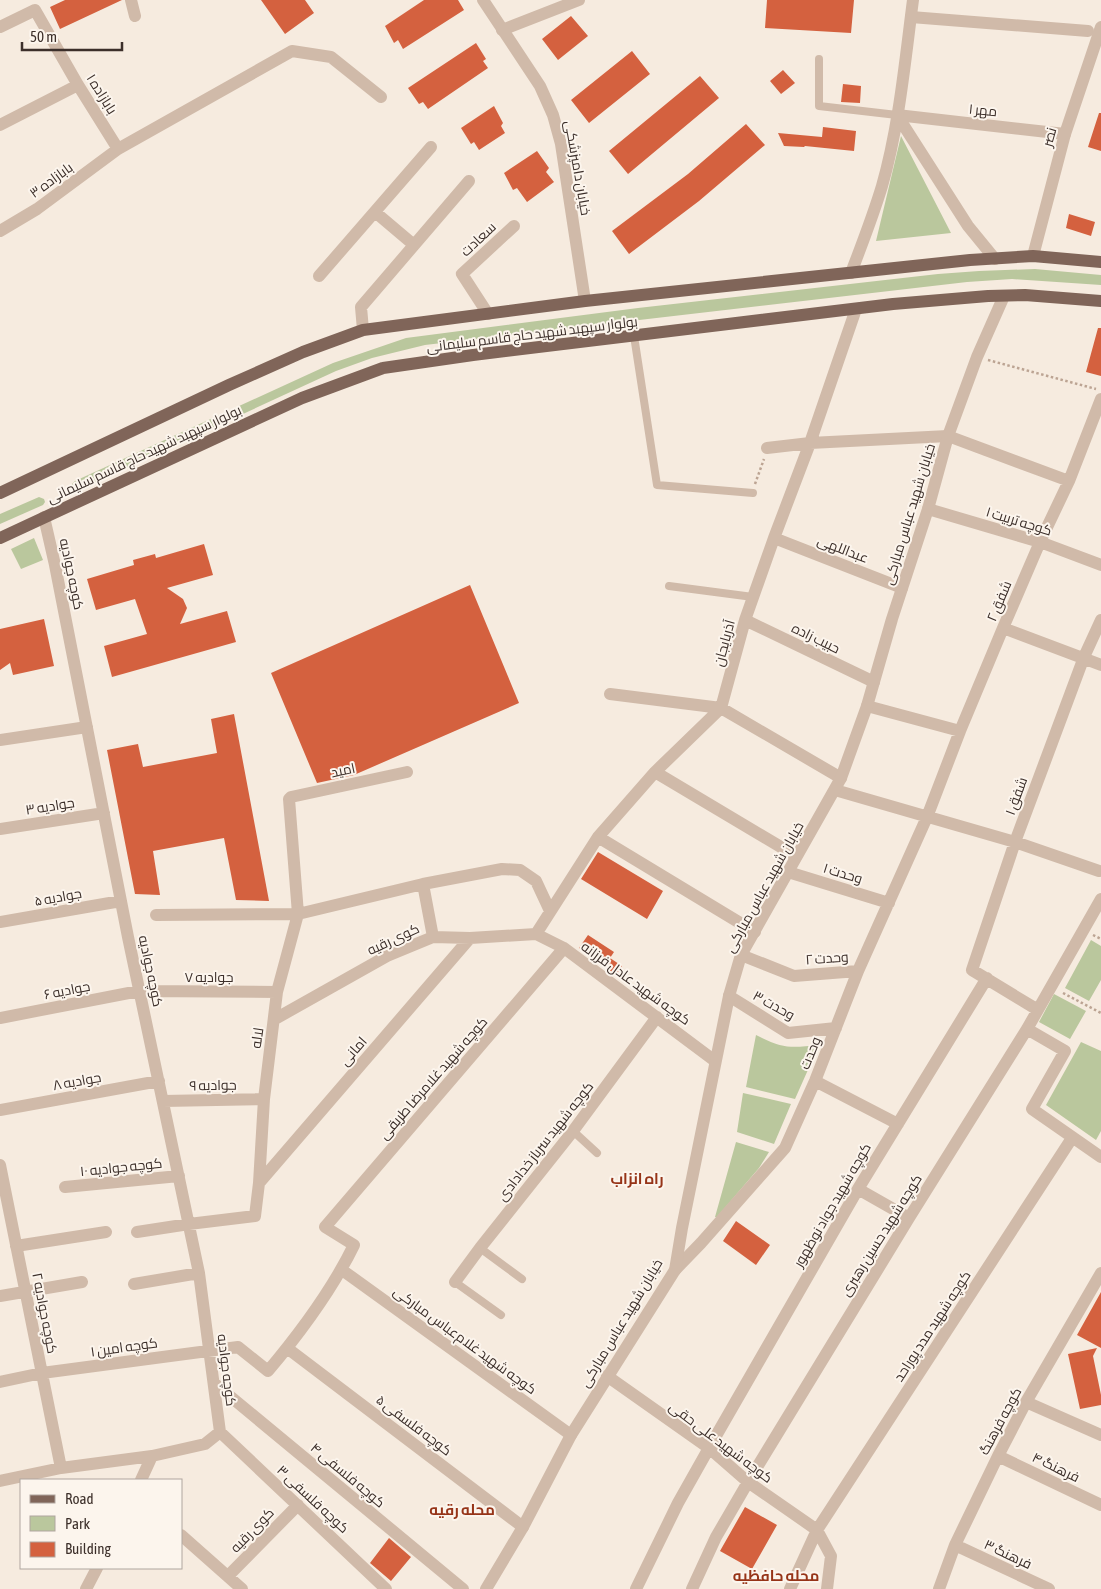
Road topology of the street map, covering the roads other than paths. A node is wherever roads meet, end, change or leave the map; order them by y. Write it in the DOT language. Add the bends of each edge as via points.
graph roads {
  1 [pos="131,0"];
  2 [pos="483,0"];
  3 [pos="579,0"];
  4 [pos="913,0"];
  5 [pos="136,16"];
  6 [pos="911,17"];
  7 [pos="0,27"];
  8 [pos="1101,27"];
  9 [pos="502,30"];
  10 [pos="1088,31"];
  11 [pos="819,59"];
  12 [pos="78,85"];
  13 [pos="381,97"];
  14 [pos="897,115"];
  15 [pos="0,125"];
  16 [pos="1065,134"];
  17 [pos="431,147"];
  18 [pos="118,149"];
  19 [pos="469,181"];
  20 [pos="375,212"];
  21 [pos="514,226"];
  22 [pos="0,230"];
  23 [pos="414,245"];
  24 [pos="1033,256"];
  25 [pos="995,259"];
  26 [pos="1101,262"];
  27 [pos="851,273"];
  28 [pos="319,276"];
  29 [pos="1004,296"];
  30 [pos="585,301"];
  31 [pos="1101,301"];
  32 [pos="856,309"];
  33 [pos="488,314"];
  34 [pos="363,330"];
  35 [pos="634,336"];
  36 [pos="1101,399"];
  37 [pos="948,436"];
  38 [pos="810,443"];
  39 [pos="768,448"];
  40 [pos="1069,481"];
  41 [pos="0,493"];
  42 [pos="753,493"];
  43 [pos="928,509"];
  44 [pos="44,518"];
  45 [pos="0,538"];
  46 [pos="774,538"];
  47 [pos="1040,542"];
  48 [pos="1101,565"];
  49 [pos="669,586"];
  50 [pos="902,588"];
  51 [pos="753,597"];
  52 [pos="745,620"];
  53 [pos="1101,620"];
  54 [pos="1003,628"];
  55 [pos="1084,658"];
  56 [pos="1101,665"];
  57 [pos="874,682"];
  58 [pos="610,694"];
  59 [pos="866,706"];
  60 [pos="721,708"];
  61 [pos="87,727"];
  62 [pos="960,731"];
  63 [pos="0,740"];
  64 [pos="407,772"];
  65 [pos="655,772"];
  66 [pos="841,778"];
  67 [pos="835,790"];
  68 [pos="289,802"];
  69 [pos="104,813"];
  70 [pos="927,817"];
  71 [pos="0,830"];
  72 [pos="598,837"];
  73 [pos="1015,842"];
  74 [pos="796,856"];
  75 [pos="1099,871"];
  76 [pos="788,872"];
  77 [pos="423,884"];
  78 [pos="1101,899"];
  79 [pos="121,901"];
  80 [pos="889,903"];
  81 [pos="550,911"];
  82 [pos="298,914"];
  83 [pos="156,915"];
  84 [pos="0,922"];
  85 [pos="754,932"];
  86 [pos="536,934"];
  87 [pos="434,937"];
  88 [pos="470,938"];
  89 [pos="564,948"];
  90 [pos="741,955"];
  91 [pos="858,971"];
  92 [pos="987,978"];
  93 [pos="140,992"];
  94 [pos="277,992"];
  95 [pos="729,996"];
  96 [pos="1038,1010"];
  97 [pos="656,1017"];
  98 [pos="0,1018"];
  99 [pos="275,1019"];
  100 [pos="836,1028"];
  101 [pos="1027,1029"];
  102 [pos="716,1061"];
  103 [pos="815,1081"];
  104 [pos="159,1082"];
  105 [pos="264,1098"];
  106 [pos="163,1101"];
  107 [pos="0,1110"];
  108 [pos="898,1124"];
  109 [pos="573,1131"];
  110 [pos="1072,1138"];
  111 [pos="597,1153"];
  112 [pos="1101,1157"];
  113 [pos="0,1165"];
  114 [pos="179,1176"];
  115 [pos="259,1183"];
  116 [pos="65,1187"];
  117 [pos="858,1189"];
  118 [pos="4,1203"];
  119 [pos="909,1218"];
  120 [pos="189,1224"];
  121 [pos="106,1232"];
  122 [pos="137,1232"];
  123 [pos="16,1246"];
  124 [pos="480,1248"];
  125 [pos="342,1270"];
  126 [pos="674,1270"];
  127 [pos="200,1273"];
  128 [pos="1101,1273"];
  129 [pos="522,1280"];
  130 [pos="82,1282"];
  131 [pos="455,1282"];
  132 [pos="134,1284"];
  133 [pos="25,1292"];
  134 [pos="0,1296"];
  135 [pos="501,1315"];
  136 [pos="287,1348"];
  137 [pos="210,1351"];
  138 [pos="42,1373"];
  139 [pos="607,1376"];
  140 [pos="0,1382"];
  141 [pos="214,1383"];
  142 [pos="1026,1402"];
  143 [pos="220,1432"];
  144 [pos="572,1435"];
  145 [pos="1101,1435"];
  146 [pos="708,1448"];
  147 [pos="152,1456"];
  148 [pos="998,1456"];
  149 [pos="61,1468"];
  150 [pos="141,1479"];
  151 [pos="0,1481"];
  152 [pos="748,1482"];
  153 [pos="298,1505"];
  154 [pos="1101,1505"];
  155 [pos="523,1526"];
  156 [pos="817,1530"];
  157 [pos="182,1536"];
  158 [pos="955,1545"];
  159 [pos="96,1569"];
  160 [pos="228,1576"];
  161 [pos="86,1589"];
  162 [pos="242,1589"];
  163 [pos="386,1589"];
  164 [pos="463,1589"];
  165 [pos="486,1589"];
  166 [pos="636,1589"];
  167 [pos="692,1589"];
  168 [pos="790,1589"];
  169 [pos="827,1589"];
  170 [pos="939,1589"];
  171 [pos="1049,1589"];
  1 -- 5 [label="street"];
  2 -- 9 [label="street, خیابان دامپزشکی"];
  3 -- 9 [label="street"];
  4 -- 6 [label="street"];
  6 -- 10 [label="street"];
  6 -- 14 [label="street"];
  7 -- 12 [label="street, بابازاده ۱" via="35,10"];
  8 -- 16 [label="street, نصر"];
  9 -- 30 [label="street, خیابان دامپزشکی" via="540,86 553,115 561,144"];
  11 -- 14 [label="lane" via="819,106"];
  12 -- 15 [label="street"];
  12 -- 18 [label="street, بابازاده ۱"];
  13 -- 18 [label="street, بابازاده ۳" via="331,56 292,50"];
  14 -- 16 [label="street, مهر ۱"];
  14 -- 25 [label="street" via="968,226"];
  14 -- 27 [label="street" via="882,184"];
  16 -- 24 [label="street, نصر"];
  17 -- 20 [label="street"];
  18 -- 22 [label="street, بابازاده ۳" via="37,209"];
  19 -- 23 [label="street"];
  20 -- 23 [label="street"];
  20 -- 28 [label="street"];
  21 -- 33 [label="street, سعادت" via="462,274"];
  23 -- 34 [label="street" via="361,307"];
  24 -- 25 [label="main road, بولوار سپهبد شهید حاج قاسم سلیمانی"];
  24 -- 26 [label="main road, بولوار سپهبد شهید حاج قاسم سلیمانی"];
  25 -- 27 [label="main road, بولوار سپهبد شهید حاج قاسم سلیمانی"];
  27 -- 30 [label="main road, بولوار سپهبد شهید حاج قاسم سلیمانی"];
  29 -- 31 [label="main road, بولوار سپهبد شهید حاج قاسم سلیمانی"];
  29 -- 32 [label="main road, بولوار سپهبد شهید حاج قاسم سلیمانی"];
  29 -- 37 [label="street, خیابان شهید عباس مبارکی"];
  30 -- 33 [label="main road, بولوار سپهبد شهید حاج قاسم سلیمانی"];
  32 -- 35 [label="main road, بولوار سپهبد شهید حاج قاسم سلیمانی"];
  32 -- 38 [label="street, آذربایجان"];
  33 -- 34 [label="main road, بولوار سپهبد شهید حاج قاسم سلیمانی"];
  34 -- 41 [label="main road, بولوار سپهبد شهید حاج قاسم سلیمانی" via="303,352"];
  35 -- 42 [label="lane" via="657,485"];
  35 -- 44 [label="main road, بولوار سپهبد شهید حاج قاسم سلیمانی" via="383,368 302,398"];
  36 -- 40 [label="street, شفق ۲"];
  37 -- 38 [label="street"];
  37 -- 40 [label="street"];
  37 -- 43 [label="street, خیابان شهید عباس مبارکی"];
  38 -- 39 [label="street"];
  38 -- 46 [label="street, آذربایجان"];
  40 -- 47 [label="street, شفق ۲"];
  43 -- 47 [label="street, کوچه تربیت ۱"];
  43 -- 50 [label="street, خیابان شهید عباس مبارکی"];
  44 -- 45 [label="main road, بولوار سپهبد شهید حاج قاسم سلیمانی"];
  44 -- 61 [label="street, کوچه جوادیه"];
  46 -- 50 [label="street, عبداللهی"];
  46 -- 51 [label="street, آذربایجان"];
  47 -- 48 [label="street, کوچه تربیت ۱"];
  47 -- 54 [label="street, شفق ۲"];
  49 -- 51 [label="lane"];
  50 -- 57 [label="street, خیابان شهید عباس مبارکی"];
  51 -- 52 [label="street, آذربایجان"];
  52 -- 57 [label="street, حبیب زاده"];
  52 -- 60 [label="street, آذربایجان"];
  53 -- 55 [label="street, شفق ۱"];
  54 -- 55 [label="street"];
  54 -- 62 [label="street, شفق ۲"];
  55 -- 56 [label="street"];
  55 -- 73 [label="street, شفق ۱"];
  57 -- 59 [label="street, خیابان شهید عباس مبارکی"];
  58 -- 60 [label="street"];
  59 -- 62 [label="street"];
  59 -- 66 [label="street, خیابان شهید عباس مبارکی"];
  60 -- 65 [label="street"];
  60 -- 66 [label="street"];
  61 -- 63 [label="street"];
  61 -- 69 [label="street, کوچه جوادیه"];
  62 -- 70 [label="street, شفق ۲"];
  64 -- 68 [label="street, امید" via="291,797"];
  65 -- 72 [label="street"];
  65 -- 74 [label="street"];
  66 -- 67 [label="street, خیابان شهید عباس مبارکی"];
  67 -- 70 [label="street"];
  67 -- 74 [label="street, خیابان شهید عباس مبارکی"];
  68 -- 82 [label="street, لاله"];
  69 -- 71 [label="street, جوادیه ۳"];
  69 -- 79 [label="street, کوچه جوادیه"];
  70 -- 73 [label="street"];
  70 -- 80 [label="street, وحدت"];
  72 -- 81 [label="street"];
  72 -- 85 [label="street"];
  73 -- 75 [label="street"];
  73 -- 92 [label="street, شفق ۱" via="972,970"];
  74 -- 76 [label="street, خیابان شهید عباس مبارکی"];
  76 -- 80 [label="street, وحدت ۱"];
  76 -- 85 [label="street, خیابان شهید عباس مبارکی"];
  77 -- 81 [label="street" via="502,869 520,870 536,881"];
  77 -- 82 [label="street"];
  77 -- 87 [label="street"];
  78 -- 96 [label="street, کوچه شهید حسین رهبری"];
  79 -- 84 [label="street, جوادیه ۵"];
  79 -- 93 [label="street, کوچه جوادیه"];
  80 -- 91 [label="street, وحدت"];
  81 -- 86 [label="street"];
  82 -- 83 [label="street"];
  82 -- 94 [label="street, لاله"];
  85 -- 90 [label="street, خیابان شهید عباس مبارکی"];
  86 -- 88 [label="street, کوی رقیه"];
  86 -- 89 [label="street, کوچه شهید عادل فرزانه"];
  87 -- 88 [label="street, کوی رقیه"];
  87 -- 99 [label="street, کوی رقیه" via="387,956"];
  88 -- 115 [label="street, امانی"];
  89 -- 97 [label="street, کوچه شهید عادل فرزانه"];
  89 -- 125 [label="street, کوچه شهید غلامرضا طریقی" via="325,1227 354,1245"];
  90 -- 91 [label="street, وحدت ۲" via="794,976"];
  90 -- 95 [label="street, خیابان شهید عباس مبارکی"];
  91 -- 100 [label="street, وحدت"];
  92 -- 96 [label="street"];
  92 -- 108 [label="street, کوچه شهید جواد نوظهور"];
  93 -- 94 [label="street, جوادیه ۷"];
  93 -- 98 [label="street, جوادیه ۶"];
  93 -- 104 [label="street, کوچه جوادیه"];
  94 -- 99 [label="street, لاله"];
  95 -- 100 [label="street, وحدت ۳" via="788,1033"];
  95 -- 102 [label="street, خیابان شهید عباس مبارکی"];
  96 -- 101 [label="street, کوچه شهید حسین رهبری"];
  97 -- 102 [label="street, کوچه شهید عادل فرزانه"];
  97 -- 109 [label="street, کوچه شهید سرباز خدادادی"];
  99 -- 105 [label="street, لاله"];
  100 -- 103 [label="street, وحدت"];
  101 -- 110 [label="street" via="1065,1051 1032,1109"];
  101 -- 119 [label="street, کوچه شهید حسین رهبری"];
  102 -- 126 [label="street, خیابان شهید عباس مبارکی"];
  103 -- 108 [label="street"];
  103 -- 126 [label="street, وحدت" via="784,1148"];
  104 -- 106 [label="street, کوچه جوادیه"];
  104 -- 107 [label="street, جوادیه ۸"];
  105 -- 106 [label="street, جوادیه ۹"];
  105 -- 115 [label="street, لاله"];
  106 -- 114 [label="street, کوچه جوادیه"];
  108 -- 117 [label="street, کوچه شهید جواد نوظهور"];
  109 -- 111 [label="lane"];
  109 -- 124 [label="street, کوچه شهید سرباز خدادادی"];
  110 -- 112 [label="street"];
  110 -- 156 [label="street, کوچه شهید مدد پوراحد"];
  113 -- 118 [label="street, کوچه جوادیه ۲"];
  114 -- 116 [label="street, کوچه جوادیه ۱۰"];
  114 -- 120 [label="street, کوچه جوادیه"];
  115 -- 120 [label="street, لاله" via="255,1216"];
  117 -- 119 [label="street"];
  117 -- 146 [label="street, کوچه شهید جواد نوظهور"];
  118 -- 123 [label="street, کوچه جوادیه ۲"];
  119 -- 152 [label="street, کوچه شهید حسین رهبری"];
  120 -- 122 [label="street"];
  120 -- 127 [label="street, کوچه جوادیه"];
  121 -- 123 [label="street"];
  123 -- 133 [label="street, کوچه جوادیه ۲"];
  124 -- 129 [label="lane"];
  124 -- 131 [label="street, کوچه شهید سرباز خدادادی"];
  125 -- 136 [label="street"];
  125 -- 144 [label="street, کوچه شهید غلام‌عباس مبارکی"];
  126 -- 139 [label="street, خیابان شهید عباس مبارکی"];
  127 -- 132 [label="street"];
  127 -- 137 [label="street, کوچه جوادیه"];
  128 -- 142 [label="street, کوچه فرهنگ"];
  130 -- 133 [label="street"];
  131 -- 135 [label="lane"];
  133 -- 134 [label="street"];
  133 -- 138 [label="street, کوچه جوادیه ۲"];
  136 -- 137 [label="street" via="268,1371 238,1347"];
  136 -- 155 [label="street, کوچه فلسفی ۵"];
  137 -- 138 [label="street, کوچه امین ۱"];
  137 -- 141 [label="street, کوچه جوادیه"];
  138 -- 140 [label="street, کوچه امین ۱"];
  138 -- 149 [label="street, کوچه جوادیه ۲"];
  139 -- 144 [label="street, خیابان شهید عباس مبارکی"];
  139 -- 146 [label="street, کوچه شهید علی حقی"];
  141 -- 143 [label="street, کوچه جوادیه"];
  141 -- 164 [label="street, کوچه فلسفی ۴"];
  142 -- 145 [label="street"];
  142 -- 148 [label="street, کوچه فرهنگ"];
  143 -- 147 [label="street" via="205,1444"];
  143 -- 153 [label="street, کوچه فلسفی ۳"];
  144 -- 155 [label="street, خیابان شهید عباس مبارکی"];
  146 -- 152 [label="street, کوچه شهید علی حقی"];
  146 -- 166 [label="street, کوچه شهید جواد نوظهور"];
  147 -- 149 [label="street"];
  147 -- 150 [label="street"];
  148 -- 154 [label="street, فرهنگ ۴"];
  148 -- 158 [label="street, کوچه فرهنگ"];
  149 -- 151 [label="street"];
  152 -- 156 [label="street, کوچه شهید علی حقی"];
  152 -- 167 [label="street, کوچه شهید حسین رهبری" via="716,1537"];
  153 -- 160 [label="street, کوی رقیه"];
  153 -- 163 [label="street, کوچه فلسفی ۳"];
  155 -- 165 [label="street, خیابان شهید عباس مبارکی"];
  156 -- 168 [label="street, کوچه شهید مدد پوراحد"];
  156 -- 169 [label="street" via="831,1556"];
  157 -- 160 [label="street"];
  158 -- 170 [label="street, کوچه فرهنگ"];
  158 -- 171 [label="street, فرهنگ ۳"];
  159 -- 161 [label="street"];
  160 -- 162 [label="street"];
}
